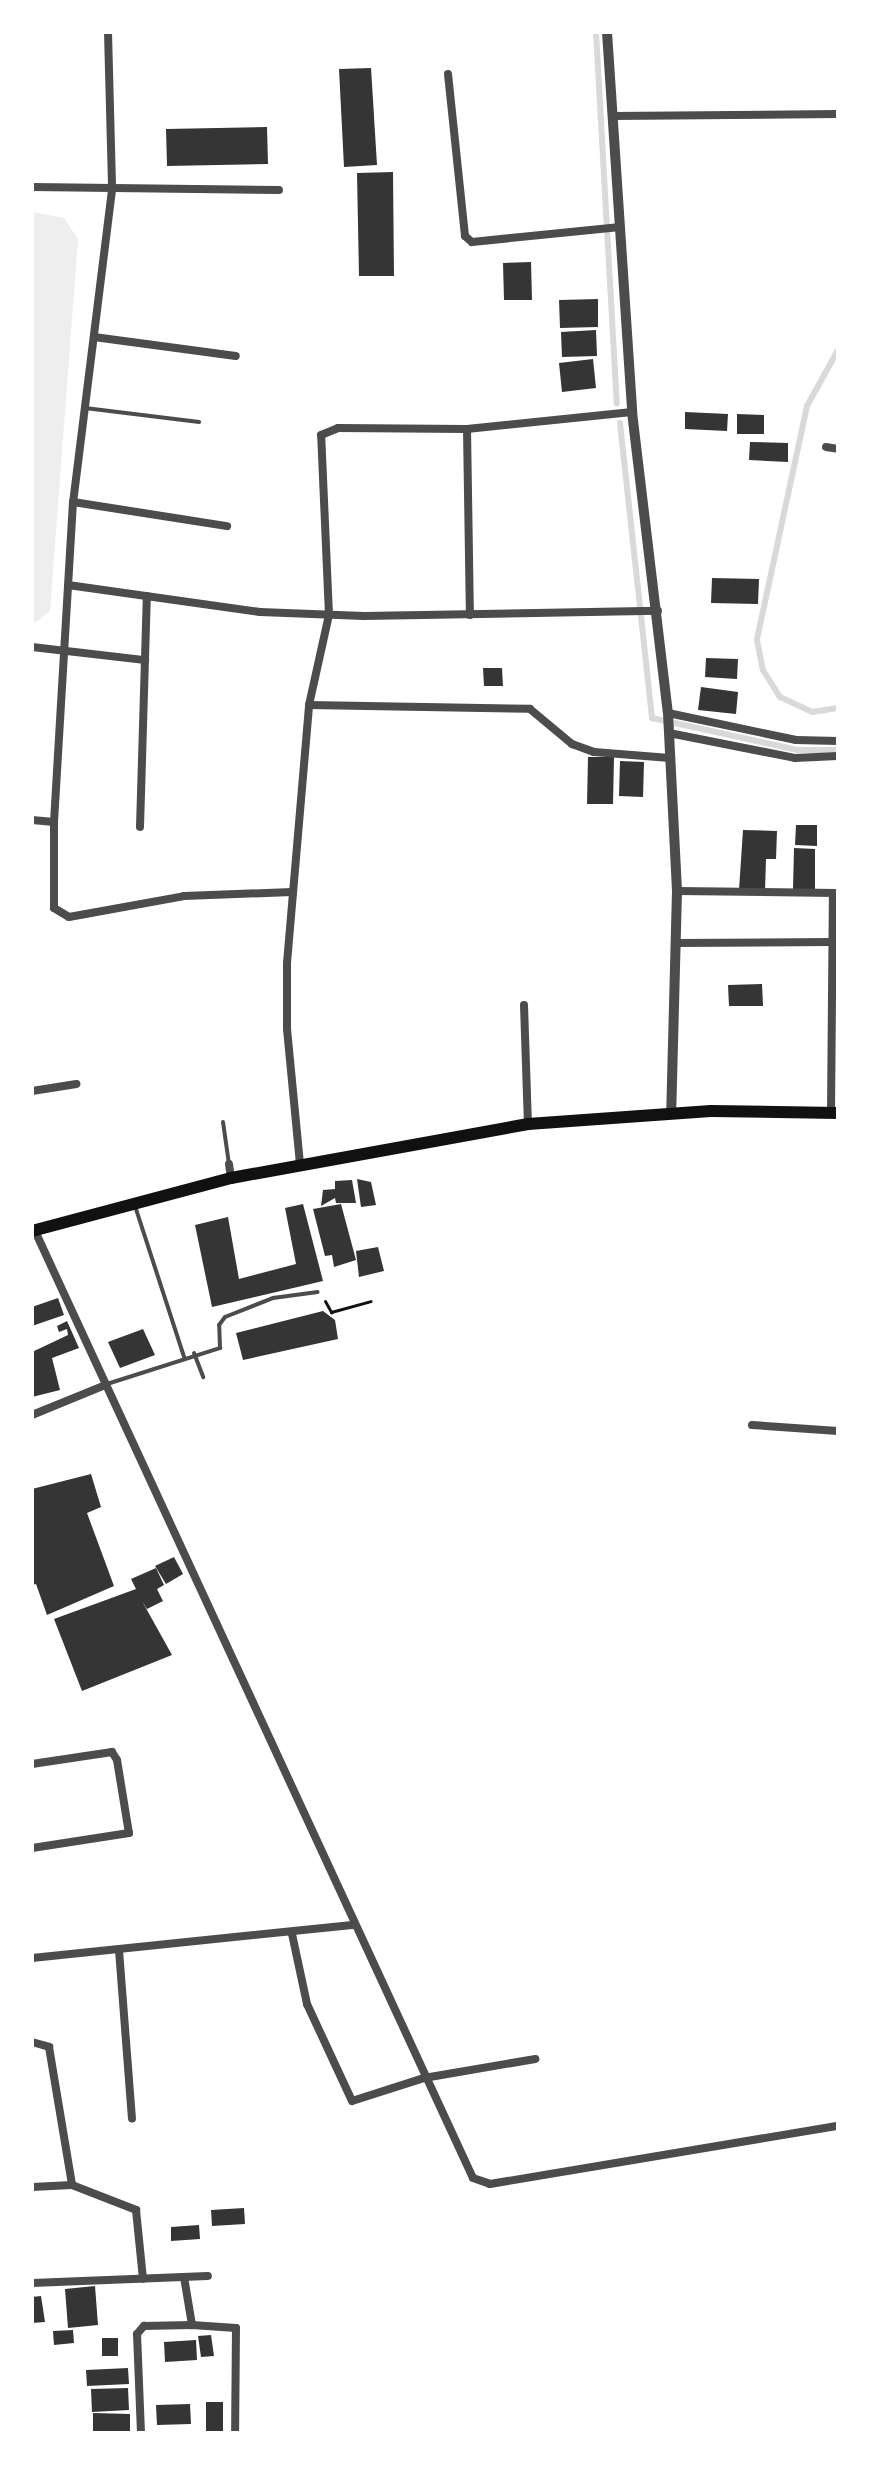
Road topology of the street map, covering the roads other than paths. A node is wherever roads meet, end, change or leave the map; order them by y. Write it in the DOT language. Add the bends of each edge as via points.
graph roads {
  1 [pos="108,32"];
  2 [pos="607,32"];
  3 [pos="448,74"];
  4 [pos="838,114"];
  5 [pos="612,116"];
  6 [pos="32,187"];
  7 [pos="112,190"];
  8 [pos="279,190"];
  9 [pos="615,227"];
  10 [pos="94,337"];
  11 [pos="236,356"];
  12 [pos="85,408"];
  13 [pos="632,412"];
  14 [pos="199,422"];
  15 [pos="467,429"];
  16 [pos="826,447"];
  17 [pos="838,449"];
  18 [pos="73,502"];
  19 [pos="227,526"];
  20 [pos="68,585"];
  21 [pos="147,596"];
  22 [pos="658,611"];
  23 [pos="329,615"];
  24 [pos="470,615"];
  25 [pos="32,647"];
  26 [pos="65,653"];
  27 [pos="145,660"];
  28 [pos="309,705"];
  29 [pos="668,714"];
  30 [pos="754,730"];
  31 [pos="669,731"];
  32 [pos="838,741"];
  33 [pos="752,744"];
  34 [pos="838,756"];
  35 [pos="670,758"];
  36 [pos="32,820"];
  37 [pos="54,822"];
  38 [pos="140,827"];
  39 [pos="677,891"];
  40 [pos="292,892"];
  41 [pos="835,893"];
  42 [pos="832,942"];
  43 [pos="677,943"];
  44 [pos="524,1005"];
  45 [pos="76,1084"];
  46 [pos="32,1091"];
  47 [pos="834,1113"];
  48 [pos="671,1114"];
  49 [pos="223,1122"];
  50 [pos="528,1124"];
  51 [pos="229,1164"];
  52 [pos="300,1164"];
  53 [pos="231,1178"];
  54 [pos="133,1200"];
  55 [pos="33,1231"];
  56 [pos="318,1292"];
  57 [pos="194,1353"];
  58 [pos="184,1357"];
  59 [pos="203,1377"];
  60 [pos="103,1386"];
  61 [pos="32,1415"];
  62 [pos="752,1425"];
  63 [pos="838,1431"];
  64 [pos="32,1764"];
  65 [pos="32,1848"];
  66 [pos="352,1925"];
  67 [pos="292,1934"];
  68 [pos="119,1950"];
  69 [pos="32,1958"];
  70 [pos="32,2042"];
  71 [pos="535,2059"];
  72 [pos="424,2078"];
  73 [pos="132,2118"];
  74 [pos="838,2126"];
  75 [pos="72,2185"];
  76 [pos="32,2187"];
  77 [pos="208,2276"];
  78 [pos="184,2277"];
  79 [pos="143,2279"];
  80 [pos="32,2283"];
  81 [pos="192,2325"];
  82 [pos="141,2433"];
  83 [pos="235,2433"];
  1 -- 7 [label="street"];
  2 -- 5 [label="street"];
  3 -- 9 [label="street" via="465,236 472,242"];
  4 -- 5 [label="street"];
  5 -- 9 [label="street"];
  6 -- 7 [label="street"];
  7 -- 8 [label="street"];
  7 -- 10 [label="street"];
  9 -- 13 [label="street"];
  10 -- 11 [label="street"];
  10 -- 12 [label="street"];
  12 -- 14 [label="lane"];
  12 -- 18 [label="street"];
  13 -- 15 [label="street"];
  13 -- 22 [label="street"];
  15 -- 23 [label="street" via="323,432"];
  15 -- 24 [label="street"];
  16 -- 17 [label="street"];
  18 -- 19 [label="street"];
  18 -- 20 [label="street"];
  20 -- 21 [label="street"];
  20 -- 26 [label="street"];
  21 -- 23 [label="street" via="260,612"];
  21 -- 27 [label="street"];
  22 -- 24 [label="street"];
  22 -- 29 [label="street"];
  23 -- 24 [label="street"];
  23 -- 28 [label="street"];
  25 -- 26 [label="street"];
  26 -- 27 [label="street"];
  26 -- 37 [label="street"];
  27 -- 38 [label="street"];
  28 -- 35 [label="street" via="530,709 572,744 594,752"];
  28 -- 40 [label="street"];
  29 -- 30 [label="street"];
  29 -- 31 [label="street"];
  30 -- 32 [label="street" via="796,740"];
  30 -- 33 [label="street"];
  31 -- 33 [label="street"];
  31 -- 35 [label="street"];
  33 -- 34 [label="street" via="795,758"];
  35 -- 39 [label="street"];
  36 -- 37 [label="street"];
  37 -- 40 [label="street" via="54,908 61,916 184,896"];
  39 -- 41 [label="street"];
  39 -- 43 [label="street"];
  40 -- 52 [label="street" via="287,1029"];
  41 -- 42 [label="street"];
  42 -- 43 [label="street"];
  42 -- 47 [label="street"];
  43 -- 48 [label="street"];
  44 -- 50 [label="street"];
  45 -- 46 [label="street"];
  47 -- 48 [label="main road"];
  48 -- 50 [label="main road"];
  49 -- 51 [label="lane"];
  50 -- 52 [label="main road"];
  51 -- 53 [label="street"];
  52 -- 53 [label="main road"];
  53 -- 54 [label="main road"];
  54 -- 55 [label="main road"];
  54 -- 58 [label="lane"];
  55 -- 60 [label="street"];
  56 -- 57 [label="lane" via="273,1298 225,1317 219,1325 220,1348"];
  57 -- 58 [label="lane"];
  57 -- 59 [label="lane"];
  58 -- 60 [label="lane"];
  60 -- 61 [label="street"];
  60 -- 66 [label="street"];
  62 -- 63 [label="street"];
  64 -- 65 [label="street" via="112,1752 129,1833"];
  66 -- 67 [label="street"];
  66 -- 72 [label="street"];
  67 -- 68 [label="street"];
  67 -- 72 [label="street" via="307,2004 345,2094 352,2101"];
  68 -- 69 [label="street"];
  68 -- 73 [label="street"];
  70 -- 75 [label="street" via="49,2047"];
  71 -- 72 [label="street"];
  72 -- 74 [label="street" via="465,2167 473,2178 490,2184"];
  75 -- 76 [label="street"];
  75 -- 79 [label="street" via="138,2212"];
  77 -- 78 [label="street"];
  78 -- 79 [label="street"];
  78 -- 81 [label="street"];
  79 -- 80 [label="street"];
  81 -- 82 [label="street" via="144,2326 137,2334"];
  81 -- 83 [label="street" via="236,2328"];
}
